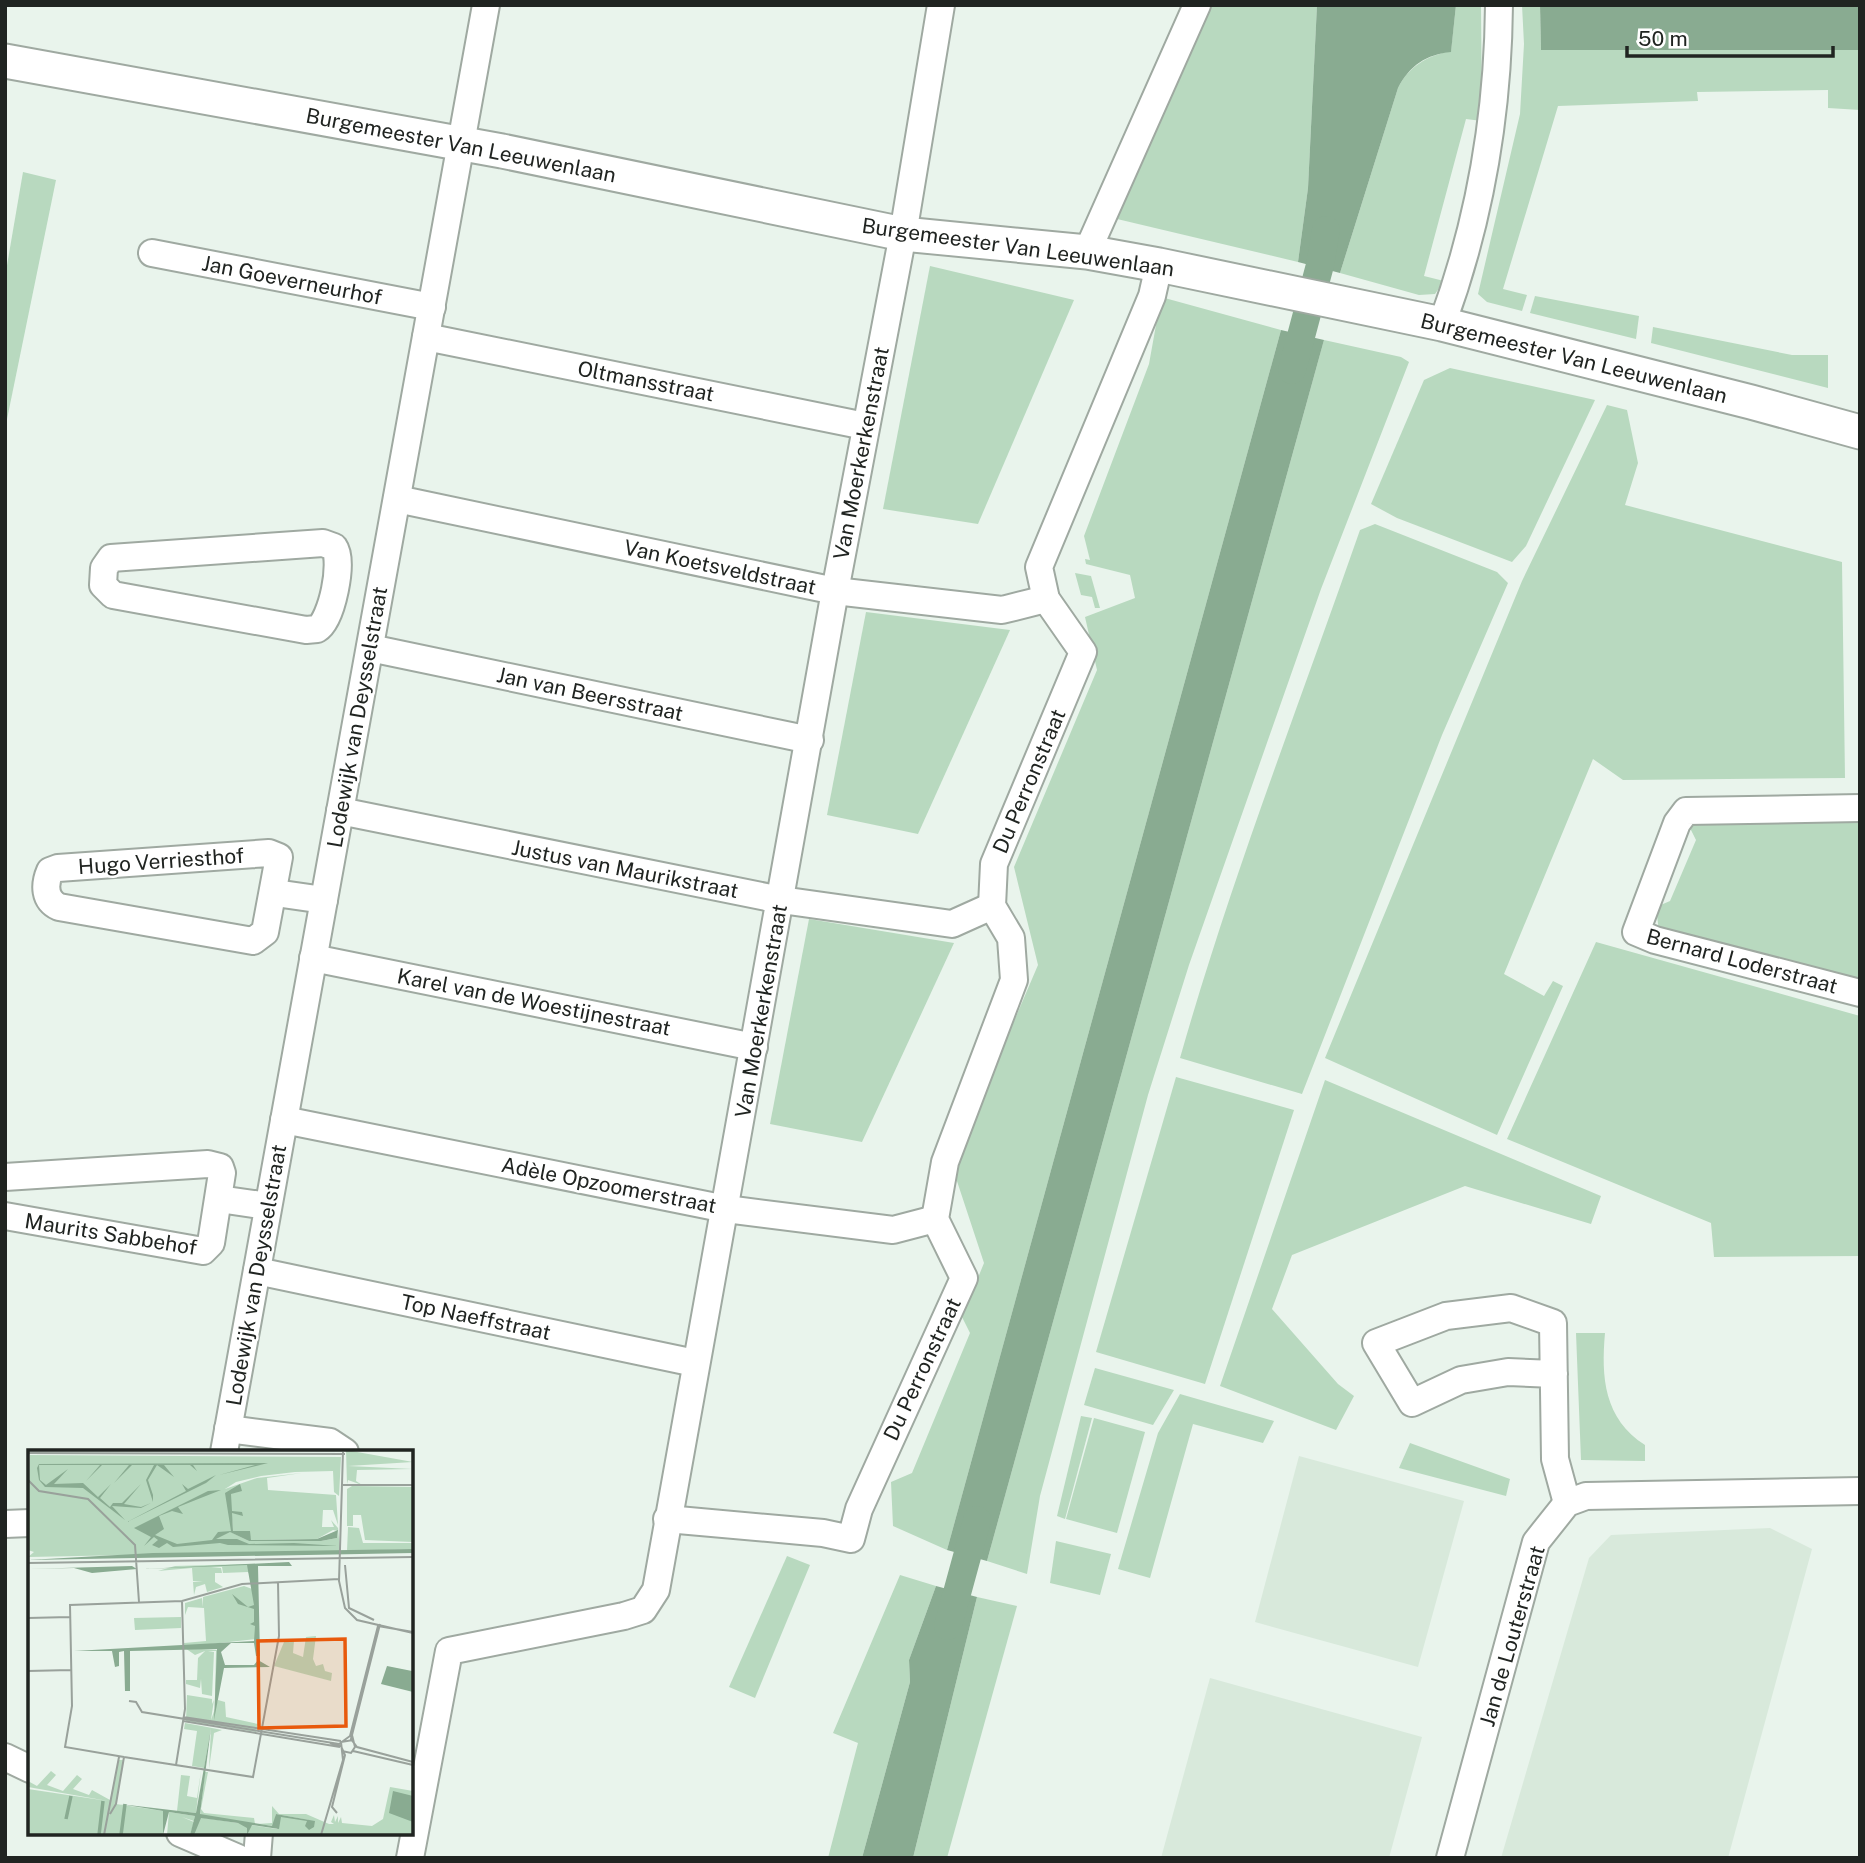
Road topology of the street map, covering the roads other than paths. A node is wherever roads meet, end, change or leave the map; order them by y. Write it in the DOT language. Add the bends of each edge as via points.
graph roads {
  1 [pos="486,5"];
  2 [pos="941,5"];
  3 [pos="1197,5"];
  4 [pos="1499,5"];
  5 [pos="5,61"];
  6 [pos="461,144"];
  7 [pos="903,234"];
  8 [pos="1087,252"];
  9 [pos="152,253"];
  10 [pos="1159,265"];
  11 [pos="432,307"];
  12 [pos="1442,324"];
  13 [pos="426,337"];
  14 [pos="865,426"];
  15 [pos="1860,432"];
  16 [pos="397,499"];
  17 [pos="336,579"];
  18 [pos="381,586"];
  19 [pos="835,591"];
  20 [pos="1046,599"];
  21 [pos="370,648"];
  22 [pos="810,740"];
  23 [pos="1860,808"];
  24 [pos="340,811"];
  25 [pos="275,892"];
  26 [pos="324,900"];
  27 [pos="781,900"];
  28 [pos="992,906"];
  29 [pos="313,958"];
  30 [pos="1860,993"];
  31 [pos="754,1046"];
  32 [pos="284,1120"];
  33 [pos="5,1177"];
  34 [pos="219,1199"];
  35 [pos="268,1206"];
  36 [pos="726,1209"];
  37 [pos="5,1216"];
  38 [pos="936,1219"];
  39 [pos="257,1271"];
  40 [pos="695,1363"];
  41 [pos="1554,1374"];
  42 [pos="226,1441"];
  43 [pos="342,1450"];
  44 [pos="1860,1491"];
  45 [pos="1567,1503"];
  46 [pos="667,1519"];
  47 [pos="28,1523"];
  48 [pos="5,1524"];
  49 [pos="5,1757"];
  50 [pos="28,1768"];
  51 [pos="185,1835"];
  52 [pos="259,1835"];
  53 [pos="238,1858"];
  54 [pos="257,1858"];
  55 [pos="410,1858"];
  56 [pos="1450,1858"];
  1 -- 6 [label="street, Lodewijk van Deysselstraat"];
  2 -- 7 [label="street, Van Moerkerkenstraat"];
  3 -- 8 [label="street"];
  4 -- 12 [label="street" via="1498,66 1479,204"];
  5 -- 6 [label="street, Burgemeester Van Leeuwenlaan"];
  6 -- 7 [label="street, Burgemeester Van Leeuwenlaan"];
  6 -- 11 [label="street, Lodewijk van Deysselstraat"];
  7 -- 8 [label="street, Burgemeester Van Leeuwenlaan"];
  7 -- 14 [label="street, Van Moerkerkenstraat"];
  8 -- 10 [label="street, Burgemeester Van Leeuwenlaan"];
  9 -- 11 [label="street, Jan Goeverneurhof"];
  10 -- 12 [label="street, Burgemeester Van Leeuwenlaan"];
  10 -- 20 [label="street, Du Perronstraat" via="1152,296 1039,567"];
  11 -- 13 [label="street, Lodewijk van Deysselstraat"];
  12 -- 15 [label="street, Burgemeester Van Leeuwenlaan"];
  13 -- 14 [label="street, Oltmansstraat"];
  13 -- 16 [label="street, Lodewijk van Deysselstraat"];
  14 -- 19 [label="street, Van Moerkerkenstraat"];
  16 -- 18 [label="street, Lodewijk van Deysselstraat"];
  16 -- 19 [label="street, Van Koetsveldstraat"];
  17 -- 17 [label="street" via="338,551 323,543 118,557 106,562 103,577 104,589 113,595 306,630 323,625 329,615"];
  17 -- 18 [label="street"];
  18 -- 21 [label="street, Lodewijk van Deysselstraat"];
  19 -- 20 [label="street, Van Koetsveldstraat" via="1002,610"];
  19 -- 22 [label="street, Van Moerkerkenstraat"];
  20 -- 28 [label="street, Du Perronstraat" via="1083,652 994,864"];
  21 -- 22 [label="street, Jan van Beersstraat"];
  21 -- 24 [label="street, Lodewijk van Deysselstraat"];
  22 -- 27 [label="street, Van Moerkerkenstraat"];
  23 -- 30 [label="street, Bernard Loderstraat" via="1686,811 1677,823 1636,932"];
  24 -- 26 [label="street, Lodewijk van Deysselstraat"];
  24 -- 27 [label="street, Justus van Maurikstraat"];
  25 -- 25 [label="street, Hugo Verriesthof" via="265,932 261,938 246,941 59,907 51,903 46,888 50,871 58,868 269,853 279,857"];
  25 -- 26 [label="street"];
  26 -- 29 [label="street, Lodewijk van Deysselstraat"];
  27 -- 28 [label="street, Justus van Maurikstraat" via="952,924"];
  27 -- 31 [label="street, Van Moerkerkenstraat"];
  28 -- 38 [label="street" via="1012,938 1014,980 945,1162"];
  29 -- 31 [label="street, Karel van de Woestijnestraat"];
  29 -- 32 [label="street, Lodewijk van Deysselstraat"];
  31 -- 36 [label="street, Van Moerkerkenstraat"];
  32 -- 35 [label="street, Lodewijk van Deysselstraat"];
  32 -- 36 [label="street, Adèle Opzoomerstraat"];
  33 -- 34 [label="street, Maurits Sabbehof" via="208,1164 222,1172"];
  34 -- 35 [label="street"];
  34 -- 37 [label="street, Maurits Sabbehof" via="211,1243 203,1251"];
  35 -- 39 [label="street, Lodewijk van Deysselstraat"];
  36 -- 38 [label="street, Adèle Opzoomerstraat" via="893,1230"];
  36 -- 40 [label="street, Van Moerkerkenstraat"];
  38 -- 46 [label="street, Du Perronstraat" via="964,1278 859,1509 851,1539"];
  39 -- 40 [label="street, Top Naeffstraat"];
  39 -- 42 [label="street, Lodewijk van Deysselstraat"];
  40 -- 46 [label="street, Van Moerkerkenstraat"];
  41 -- 41 [label="street" via="1553,1323 1511,1308 1446,1316 1376,1343 1412,1403 1461,1380 1508,1372"];
  41 -- 45 [label="street" via="1555,1459"];
  42 -- 43 [label="street, Lodewijk van Deysselstraat" via="330,1442"];
  44 -- 45 [label="street" via="1586,1496"];
  45 -- 56 [label="street, Jan de Louterstraat" via="1536,1542"];
  46 -- 55 [label="street, Van Moerkerkenstraat" via="656,1590 643,1610 449,1651"];
  47 -- 48 [label="street"];
  49 -- 50 [label="street"];
  51 -- 53 [label="street"];
  52 -- 54 [label="street"];
}
